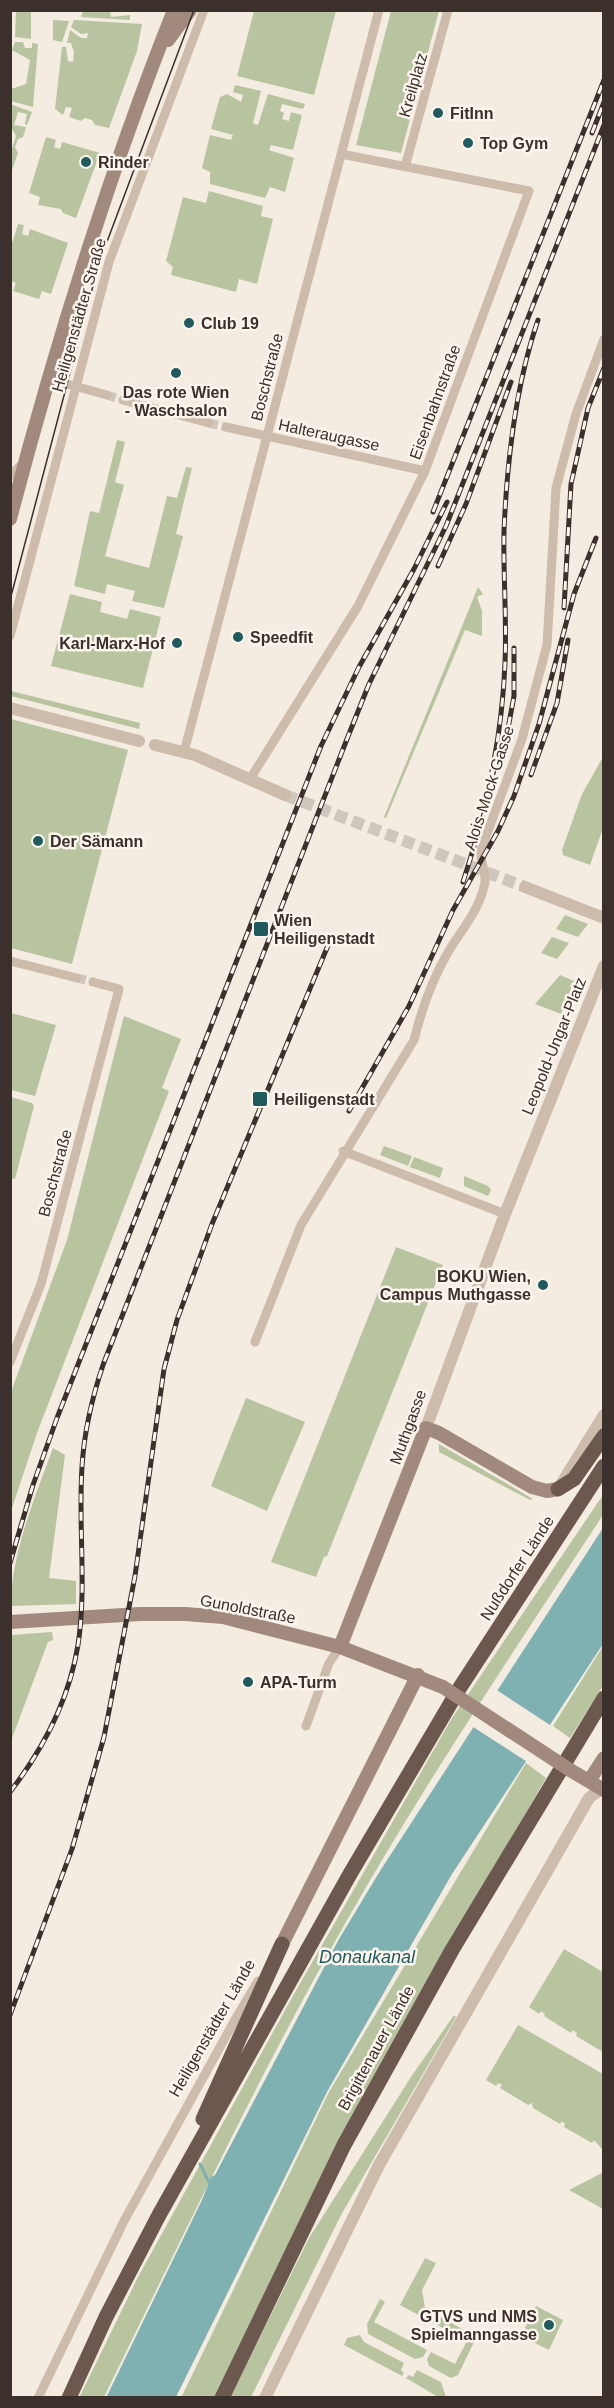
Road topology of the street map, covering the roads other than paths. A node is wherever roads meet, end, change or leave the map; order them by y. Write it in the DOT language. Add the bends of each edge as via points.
graph roads {
  1 [pos="190,10"];
  2 [pos="204,10"];
  3 [pos="379,10"];
  4 [pos="448,10"];
  5 [pos="173,12"];
  6 [pos="160,51"];
  7 [pos="341,154"];
  8 [pos="405,167"];
  9 [pos="603,339"];
  10 [pos="49,379"];
  11 [pos="76,387"];
  12 [pos="107,395"];
  13 [pos="123,399"];
  14 [pos="210,423"];
  15 [pos="226,427"];
  16 [pos="267,436"];
  17 [pos="26,460"];
  18 [pos="425,471"];
  19 [pos="10,476"];
  20 [pos="10,519"];
  21 [pos="10,636"];
  22 [pos="10,708"];
  23 [pos="139,741"];
  24 [pos="155,745"];
  25 [pos="184,752"];
  26 [pos="250,780"];
  27 [pos="285,795"];
  28 [pos="525,887"];
  29 [pos="603,918"];
  30 [pos="10,961"];
  31 [pos="603,966"];
  32 [pos="77,978"];
  33 [pos="93,982"];
  34 [pos="535,1138"];
  35 [pos="344,1151"];
  36 [pos="505,1214"];
  37 [pos="255,1342"];
  38 [pos="10,1362"];
  39 [pos="603,1415"];
  40 [pos="426,1428"];
  41 [pos="603,1436"];
  42 [pos="603,1466"];
  43 [pos="603,1472"];
  44 [pos="593,1485"];
  45 [pos="558,1489"];
  46 [pos="10,1622"];
  47 [pos="340,1647"];
  48 [pos="417,1675"];
  49 [pos="603,1698"];
  50 [pos="306,1726"];
  51 [pos="603,1758"];
  52 [pos="589,1781"];
  53 [pos="603,1788"];
  54 [pos="589,1798"];
  55 [pos="282,1944"];
  56 [pos="159,2215"];
  57 [pos="38,2397"];
  58 [pos="69,2397"];
  59 [pos="222,2397"];
  60 [pos="265,2397"];
  1 -- 6 [label="main road, Heiligenstädter Straße"];
  2 -- 11 [label="street, Heiligenstädter Straße" via="109,262"];
  3 -- 7 [label="street, Boschstraße"];
  4 -- 8 [label="street, Kreilplatz"];
  5 -- 6 [label="main road, Heiligenstädter Straße"];
  6 -- 10 [label="main road, Heiligenstädter Straße" via="97,221"];
  7 -- 8 [label="street, Eisenbahnstraße"];
  7 -- 16 [label="street, Boschstraße"];
  8 -- 18 [label="street, Eisenbahnstraße" via="529,191"];
  9 -- 35 [label="street, Alois-Mock-Gasse" via="576,414 556,488 547,645 522,739 481,850 480,863 486,878 483,892 446,956 414,1040"];
  10 -- 11 [label="street"];
  10 -- 17 [label="main road, Heiligenstädter Straße"];
  11 -- 12 [label="street"];
  11 -- 21 [label="street, Heiligenstädter Straße"];
  13 -- 14 [label="street"];
  15 -- 16 [label="street, Halteraugasse"];
  16 -- 18 [label="street, Halteraugasse"];
  16 -- 25 [label="street, Boschstraße"];
  17 -- 19 [label="street, Heiligenstädter Straße"];
  17 -- 20 [label="main road, Heiligenstädter Straße"];
  18 -- 26 [label="street, Eisenbahnstraße" via="358,606"];
  22 -- 23 [label="street"];
  24 -- 25 [label="street"];
  25 -- 26 [label="street"];
  26 -- 27 [label="street"];
  28 -- 29 [label="street"];
  30 -- 32 [label="street"];
  31 -- 34 [label="street, Leopold-Ungar-Platz"];
  33 -- 38 [label="street, Boschstraße" via="119,988 41,1284"];
  34 -- 36 [label="street, Muthgasse"];
  35 -- 36 [label="street"];
  35 -- 37 [label="street, Alois-Mock-Gasse" via="301,1225"];
  36 -- 40 [label="street, Muthgasse"];
  39 -- 45 [label="street"];
  40 -- 45 [label="main road" via="532,1487 541,1491"];
  40 -- 47 [label="main road, Muthgasse"];
  41 -- 45 [label="highway" via="574,1479"];
  42 -- 44 [label="highway, Nußdorfer Lände"];
  43 -- 44 [label="highway"];
  44 -- 56 [label="highway, Nußdorfer Lände" via="459,1689 350,1874"];
  46 -- 47 [label="main road, Gunoldstraße" via="185,1614 253,1623"];
  47 -- 48 [label="main road, Gunoldstraße"];
  47 -- 50 [label="street, Muthgasse" via="329,1663"];
  48 -- 52 [label="main road, Gunoldstraße, bridge" via="439,1685"];
  48 -- 55 [label="main road, Heiligenstädter Lände"];
  49 -- 59 [label="highway, Brigittenauer Lände" via="452,1950 344,2145"];
  51 -- 52 [label="main road"];
  52 -- 53 [label="main road, Gunoldstraße"];
  52 -- 54 [label="street"];
  53 -- 54 [label="street"];
  54 -- 60 [label="street" via="379,2165"];
  55 -- 56 [label="highway"];
  55 -- 57 [label="street, Heiligenstädter Lände" via="236,2018 124,2221"];
  56 -- 58 [label="highway"];
}
